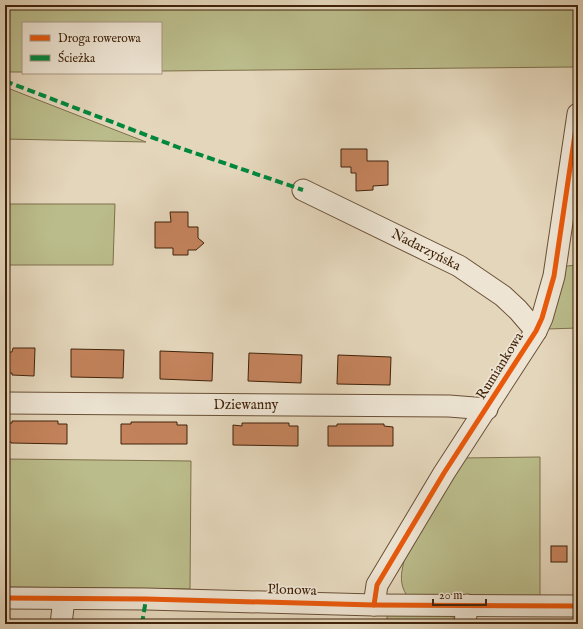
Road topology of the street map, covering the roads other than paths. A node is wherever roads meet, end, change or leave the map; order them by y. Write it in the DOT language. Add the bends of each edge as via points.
graph roads {
  1 [pos="578,114"];
  2 [pos="303,190"];
  3 [pos="536,331"];
  4 [pos="5,403"];
  5 [pos="487,409"];
  6 [pos="5,598"];
  7 [pos="64,599"];
  8 [pos="374,604"];
  9 [pos="578,606"];
  10 [pos="466,614"];
  11 [pos="61,624"];
  1 -- 3 [label="street, Rumiankowa" via="554,276"];
  2 -- 3 [label="street, Nadarzyńska" via="459,266 503,296"];
  3 -- 5 [label="street, Rumiankowa"];
  4 -- 5 [label="street, Dziewanny" via="449,406"];
  5 -- 8 [label="street, Rumiankowa" via="444,473 377,585"];
  6 -- 7 [label="street, Plonowa"];
  7 -- 8 [label="street, Plonowa"];
  7 -- 11 [label="street"];
  8 -- 10 [label="street, Plonowa"];
  9 -- 10 [label="street, Plonowa"];
}
